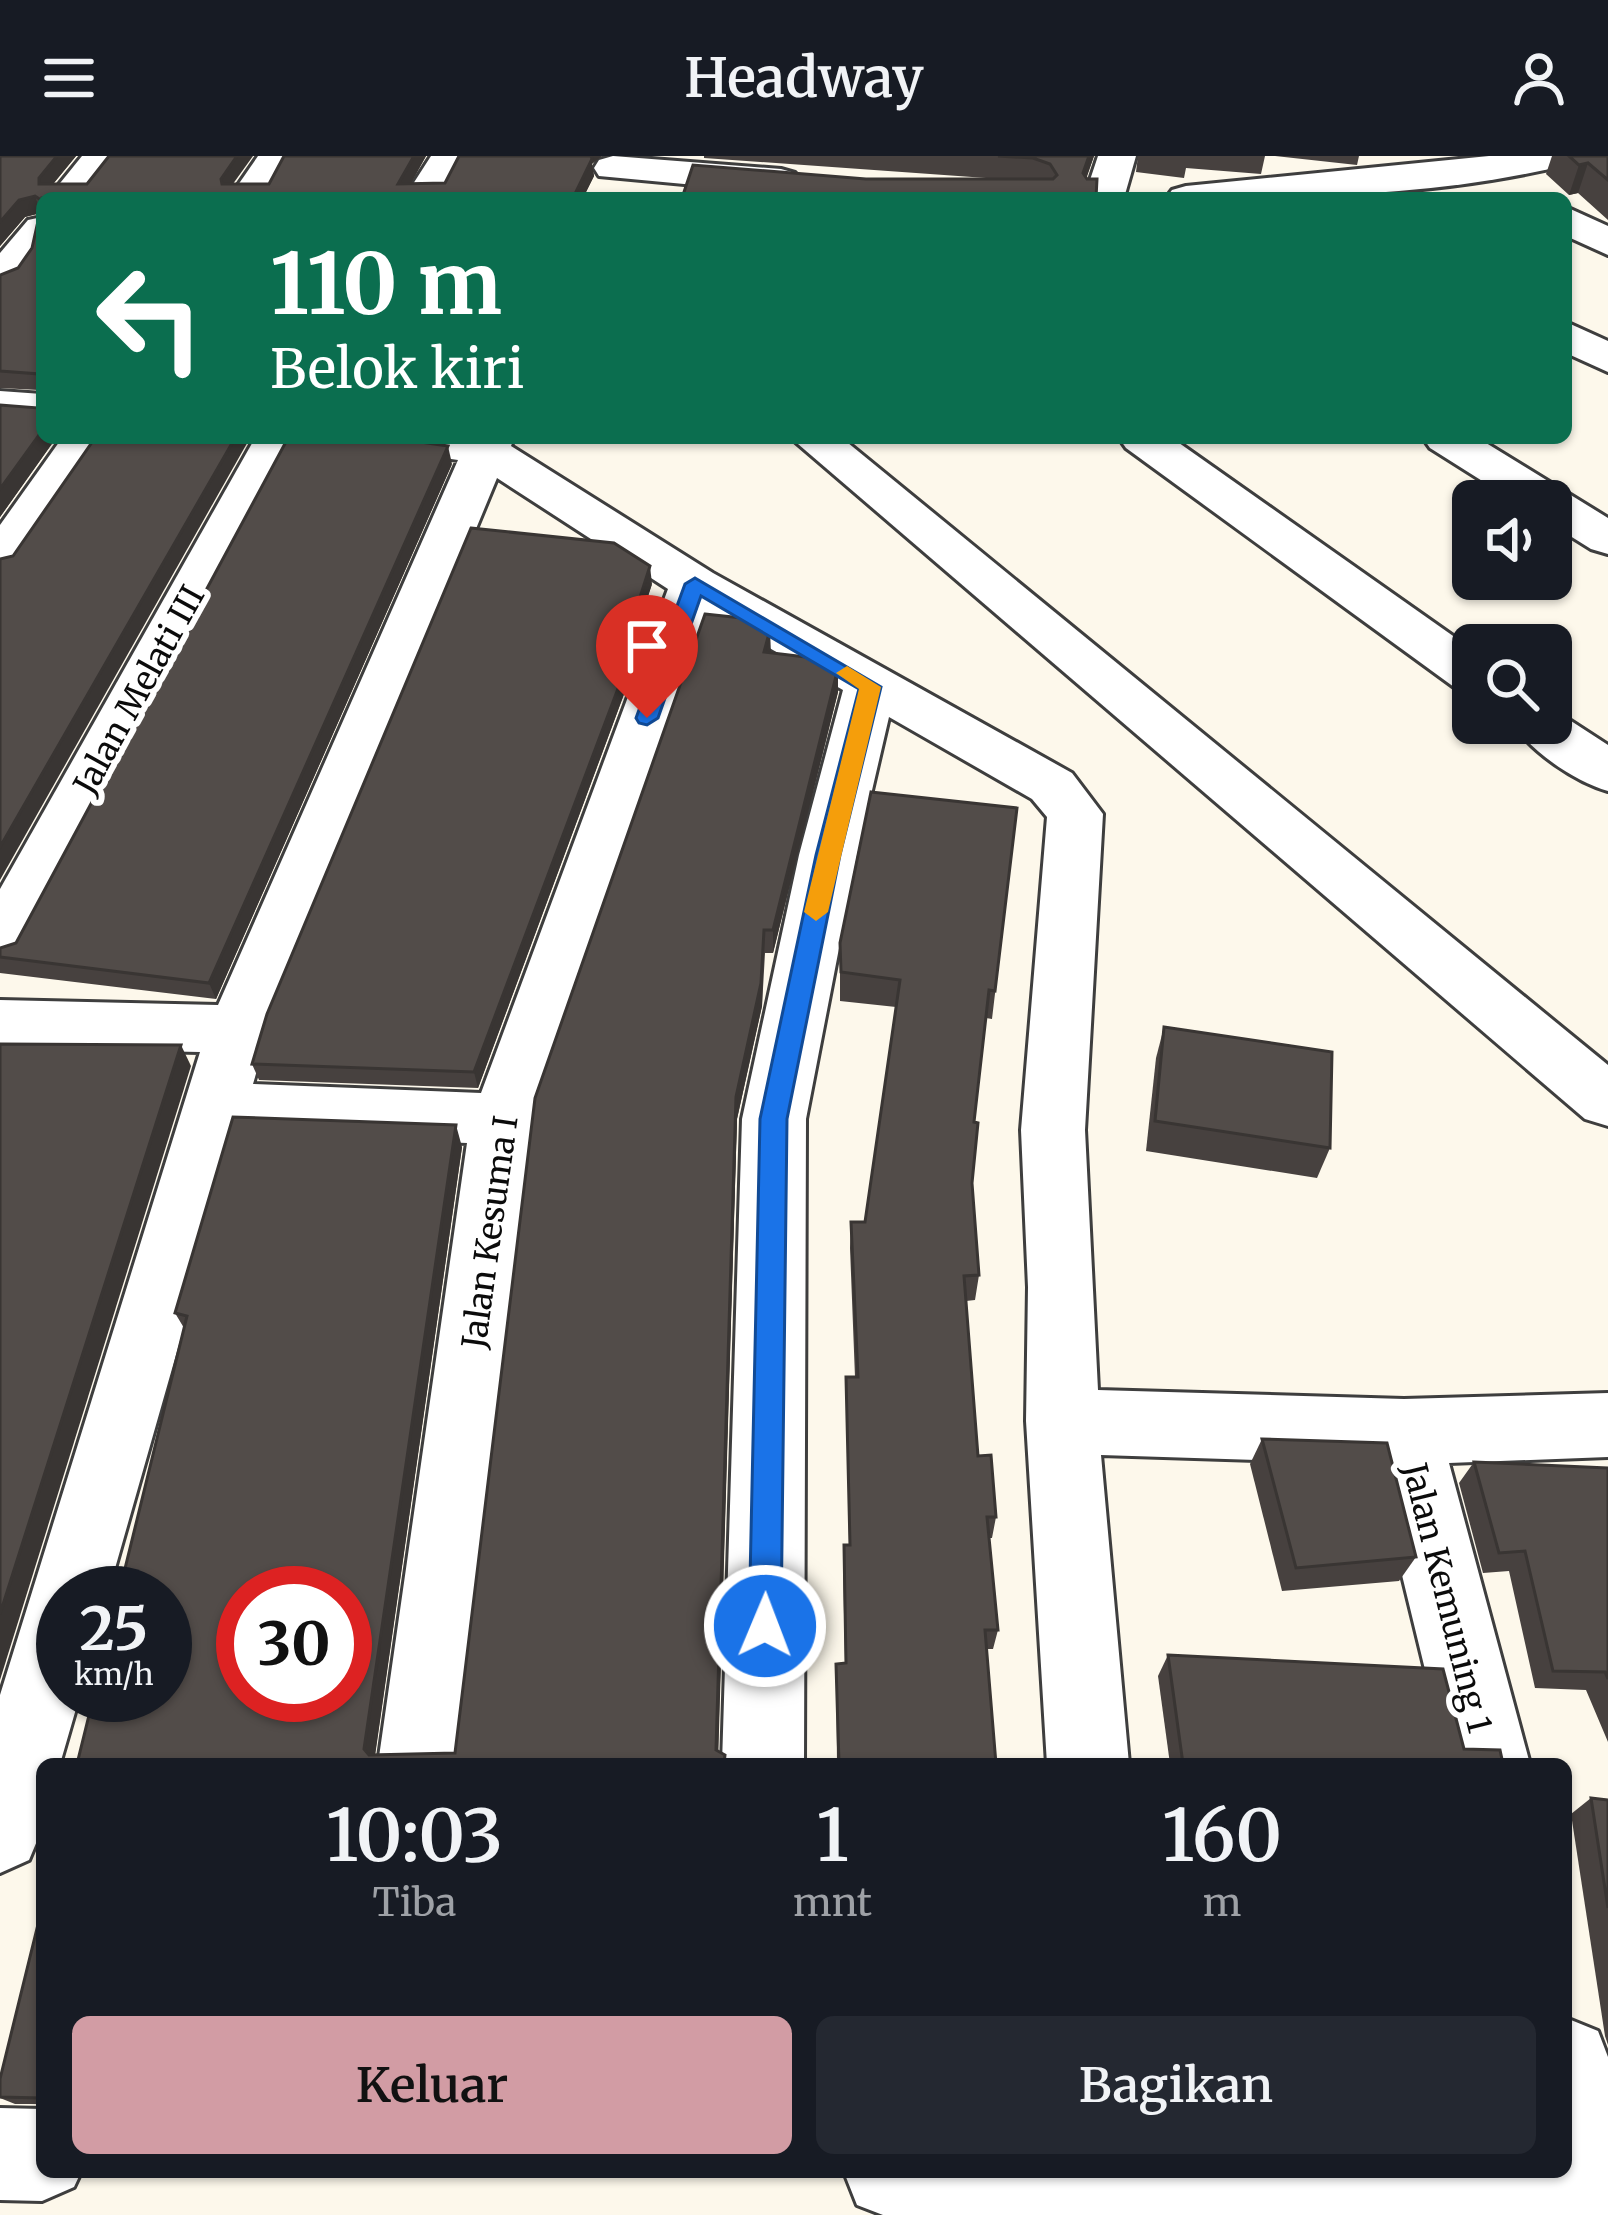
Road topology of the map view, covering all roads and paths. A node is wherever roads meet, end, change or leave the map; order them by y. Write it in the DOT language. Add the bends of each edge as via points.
graph roads {
  1 [pos="103,156"];
  2 [pos="277,156"];
  3 [pos="450,156"];
  4 [pos="1117,156"];
  5 [pos="1556,156"];
  6 [pos="1483,162"];
  7 [pos="773,168"];
  8 [pos="1293,173"];
  9 [pos="611,174"];
  10 [pos="813,183"];
  11 [pos="73,192"];
  12 [pos="253,192"];
  13 [pos="428,192"];
  14 [pos="1106,192"];
  15 [pos="1212,192"];
  16 [pos="1523,192"];
  17 [pos="1572,222"];
  18 [pos="36,236"];
  19 [pos="1608,243"];
  20 [pos="0,279"];
  21 [pos="1572,338"];
  22 [pos="1608,359"];
  23 [pos="0,405"];
  24 [pos="36,408"];
  25 [pos="81,444"];
  26 [pos="275,444"];
  27 [pos="488,444"];
  28 [pos="821,444"];
  29 [pos="1150,444"];
  30 [pos="1456,444"];
  31 [pos="1514,480"];
  32 [pos="1572,516"];
  33 [pos="1608,538"];
  34 [pos="0,560"];
  35 [pos="695,584"];
  36 [pos="1452,660"];
  37 [pos="870,687"];
  38 [pos="1569,744"];
  39 [pos="1608,772"];
  40 [pos="0,942"];
  41 [pos="0,1024"];
  42 [pos="238,1029"];
  43 [pos="1608,1101"];
  44 [pos="212,1108"];
  45 [pos="503,1119"];
  46 [pos="1062,1421"];
  47 [pos="1608,1425"];
  48 [pos="1404,1432"];
  49 [pos="78,1566"];
  50 [pos="36,1708"];
  51 [pos="420,1758"];
  52 [pos="763,1758"];
  53 [pos="1088,1758"];
  54 [pos="1488,1758"];
  55 [pos="0,1831"];
  56 [pos="1572,2083"];
  57 [pos="0,2154"];
  58 [pos="36,2155"];
  59 [pos="1280,2178"];
  60 [pos="1603,2186"];
  1 -- 11 [label="street"];
  2 -- 12 [label="street"];
  3 -- 13 [label="street"];
  4 -- 14 [label="street"];
  5 -- 6 [label="street"];
  6 -- 8 [label="street"];
  6 -- 16 [label="street"];
  7 -- 9 [label="street"];
  7 -- 10 [label="street"];
  8 -- 15 [label="street"];
  17 -- 19 [label="street"];
  18 -- 20 [label="street"];
  21 -- 22 [label="street"];
  23 -- 24 [label="street"];
  25 -- 34 [label="street"];
  26 -- 40 [label="street, Jalan Melati III"];
  27 -- 35 [label="street"];
  27 -- 42 [label="street"];
  28 -- 43 [label="street"];
  29 -- 36 [label="street"];
  30 -- 31 [label="street"];
  32 -- 33 [label="street"];
  35 -- 37 [label="street"];
  35 -- 45 [label="street, Jalan Kesuma I"];
  37 -- 46 [label="street" via="1052,786 1075,814 1053,1130"];
  37 -- 52 [label="street" via="774,1119"];
  38 -- 39 [label="street"];
  41 -- 42 [label="street"];
  42 -- 44 [label="street"];
  44 -- 45 [label="street"];
  44 -- 49 [label="street"];
  45 -- 51 [label="street, Jalan Kesuma I"];
  46 -- 48 [label="street"];
  46 -- 53 [label="street"];
  47 -- 48 [label="street"];
  48 -- 54 [label="street, Jalan Kemuning 1"];
  50 -- 55 [label="street"];
  56 -- 60 [label="street"];
  57 -- 58 [label="street"];
  59 -- 60 [label="street"];
}
